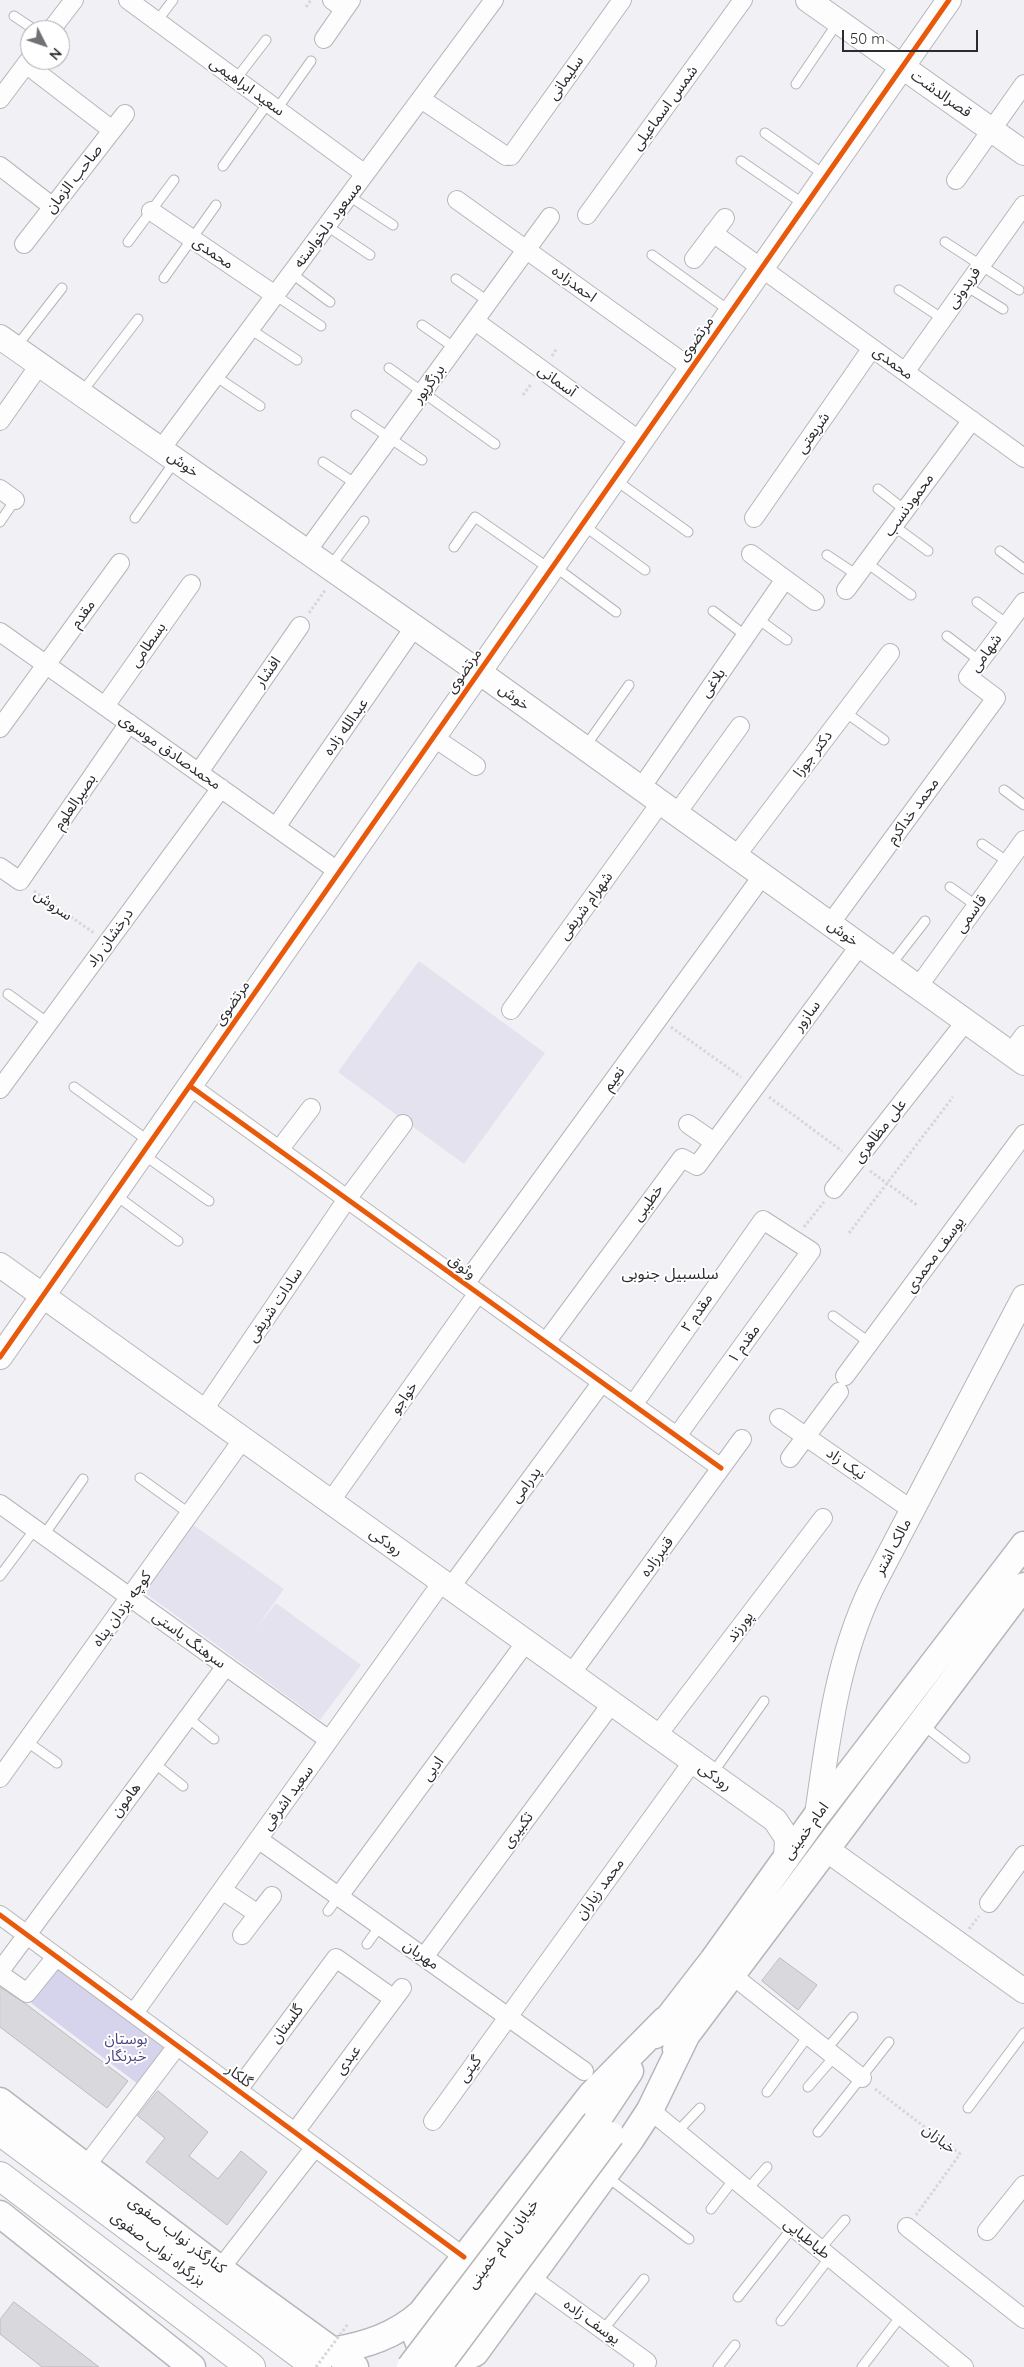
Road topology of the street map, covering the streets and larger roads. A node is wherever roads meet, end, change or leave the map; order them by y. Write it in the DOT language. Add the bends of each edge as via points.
graph roads {
  1 [pos="74,0"];
  2 [pos="128,0"];
  3 [pos="494,0"];
  4 [pos="622,0"];
  5 [pos="743,0"];
  6 [pos="808,0"];
  7 [pos="949,0"];
  8 [pos="342,3"];
  9 [pos="59,20"];
  10 [pos="324,39"];
  11 [pos="902,67"];
  12 [pos="21,70"];
  13 [pos="39,70"];
  14 [pos="1024,84"];
  15 [pos="0,99"];
  16 [pos="421,99"];
  17 [pos="125,114"];
  18 [pos="112,130"];
  19 [pos="991,130"];
  20 [pos="1024,153"];
  21 [pos="0,166"];
  22 [pos="365,174"];
  23 [pos="956,180"];
  24 [pos="457,200"];
  25 [pos="53,207"];
  26 [pos="151,211"];
  27 [pos="587,215"];
  28 [pos="1021,215"];
  29 [pos="550,217"];
  30 [pos="725,218"];
  31 [pos="713,233"];
  32 [pos="24,244"];
  33 [pos="527,250"];
  34 [pos="694,259"];
  35 [pos="761,268"];
  36 [pos="275,295"];
  37 [pos="475,321"];
  38 [pos="8,342"];
  39 [pos="872,348"];
  40 [pos="40,364"];
  41 [pos="691,368"];
  42 [pos="905,372"];
  43 [pos="972,420"];
  44 [pos="0,422"];
  45 [pos="640,441"];
  46 [pos="1021,449"];
  47 [pos="168,455"];
  48 [pos="0,489"];
  49 [pos="15,500"];
  50 [pos="754,518"];
  51 [pos="307,551"];
  52 [pos="751,554"];
  53 [pos="120,563"];
  54 [pos="785,579"];
  55 [pos="191,584"];
  56 [pos="846,590"];
  57 [pos="815,600"];
  58 [pos="1018,613"];
  59 [pos="300,626"];
  60 [pos="414,626"];
  61 [pos="0,632"];
  62 [pos="890,653"];
  63 [pos="46,665"];
  64 [pos="479,672"];
  65 [pos="996,698"];
  66 [pos="104,706"];
  67 [pos="129,723"];
  68 [pos="740,726"];
  69 [pos="0,728"];
  70 [pos="433,737"];
  71 [pos="476,766"];
  72 [pos="199,772"];
  73 [pos="221,788"];
  74 [pos="641,788"];
  75 [pos="669,808"];
  76 [pos="276,827"];
  77 [pos="1024,840"];
  78 [pos="736,856"];
  79 [pos="0,867"];
  80 [pos="339,872"];
  81 [pos="763,875"];
  82 [pos="20,881"];
  83 [pos="830,924"];
  84 [pos="860,945"];
  85 [pos="918,987"];
  86 [pos="511,1010"];
  87 [pos="966,1021"];
  88 [pos="1020,1050"];
  89 [pos="190,1086"];
  90 [pos="754,1086"];
  91 [pos="0,1089"];
  92 [pos="311,1108"];
  93 [pos="403,1124"];
  94 [pos="688,1124"];
  95 [pos="1024,1134"];
  96 [pos="714,1142"];
  97 [pos="279,1150"];
  98 [pos="834,1189"];
  99 [pos="347,1199"];
  100 [pos="811,1251"];
  101 [pos="0,1265"];
  102 [pos="472,1289"];
  103 [pos="43,1296"];
  104 [pos="1024,1297"];
  105 [pos="546,1342"];
  106 [pos="0,1357"];
  107 [pos="602,1382"];
  108 [pos="633,1405"];
  109 [pos="203,1411"];
  110 [pos="779,1418"];
  111 [pos="677,1436"];
  112 [pos="806,1437"];
  113 [pos="243,1439"];
  114 [pos="742,1439"];
  115 [pos="790,1458"];
  116 [pos="721,1468"];
  117 [pos="330,1502"];
  118 [pos="0,1504"];
  119 [pos="912,1510"];
  120 [pos="823,1518"];
  121 [pos="1024,1545"];
  122 [pos="446,1585"];
  123 [pos="1024,1586"];
  124 [pos="130,1597"];
  125 [pos="526,1642"];
  126 [pos="226,1666"];
  127 [pos="571,1674"];
  128 [pos="612,1703"];
  129 [pos="658,1736"];
  130 [pos="329,1740"];
  131 [pos="702,1768"];
  132 [pos="0,1778"];
  133 [pos="817,1815"];
  134 [pos="258,1839"];
  135 [pos="826,1849"];
  136 [pos="1024,1855"];
  137 [pos="786,1860"];
  138 [pos="222,1890"];
  139 [pos="272,1896"];
  140 [pos="339,1896"];
  141 [pos="988,1903"];
  142 [pos="258,1914"];
  143 [pos="0,1915"];
  144 [pos="27,1935"];
  145 [pos="242,1935"];
  146 [pos="56,1957"];
  147 [pos="424,1957"];
  148 [pos="0,1972"];
  149 [pos="732,1975"];
  150 [pos="1024,1991"];
  151 [pos="398,1994"];
  152 [pos="134,2013"];
  153 [pos="508,2016"];
  154 [pos="665,2020"];
  155 [pos="686,2036"];
  156 [pos="177,2046"];
  157 [pos="584,2071"];
  158 [pos="862,2078"];
  159 [pos="238,2090"];
  160 [pos="0,2101"];
  161 [pos="650,2110"];
  162 [pos="432,2121"];
  163 [pos="604,2128"];
  164 [pos="0,2131"];
  165 [pos="294,2132"];
  166 [pos="314,2147"];
  167 [pos="86,2166"];
  168 [pos="0,2176"];
  169 [pos="1024,2184"];
  170 [pos="0,2214"];
  171 [pos="907,2227"];
  172 [pos="987,2231"];
  173 [pos="464,2257"];
  174 [pos="220,2268"];
  175 [pos="532,2278"];
  176 [pos="422,2313"];
  177 [pos="1024,2320"];
  178 [pos="475,2360"];
  179 [pos="322,2362"];
  180 [pos="192,2367"];
  181 [pos="251,2367"];
  182 [pos="355,2367"];
  183 [pos="410,2367"];
  184 [pos="438,2367"];
  185 [pos="643,2367"];
  186 [pos="964,2367"];
  1 -- 9 [label="street"];
  2 -- 22 [label="street, سعید ابراهیمی"];
  3 -- 16 [label="street, مسعود دلخواسته"];
  4 -- 16 [label="street, سلیمانی" via="508,156"];
  5 -- 27 [label="street, شمس اسماعیلی"];
  6 -- 11 [label="main road, قصرالدشت"];
  7 -- 11 [label="main road, مرتضوی"];
  8 -- 10 [label="street"];
  11 -- 19 [label="main road, قصرالدشت"];
  11 -- 35 [label="main road, مرتضوی"];
  12 -- 15 [label="street"];
  13 -- 18 [label="street"];
  14 -- 19 [label="street"];
  16 -- 22 [label="street, مسعود دلخواسته"];
  17 -- 18 [label="street, صاحب الزمان"];
  18 -- 25 [label="street, صاحب الزمان"];
  19 -- 20 [label="main road, قصرالدشت"];
  19 -- 23 [label="street"];
  21 -- 25 [label="street"];
  22 -- 36 [label="street, مسعود دلخواسته"];
  24 -- 33 [label="street, احمدزاده"];
  25 -- 32 [label="street, صاحب الزمان"];
  26 -- 36 [label="street, محمدی"];
  28 -- 42 [label="street, فریدونی"];
  29 -- 33 [label="street, برزگرپور"];
  30 -- 31 [label="street"];
  31 -- 34 [label="street"];
  31 -- 35 [label="street, محمدی"];
  33 -- 37 [label="street, برزگرپور"];
  33 -- 41 [label="street, احمدزاده"];
  35 -- 39 [label="street, محمدی"];
  35 -- 41 [label="main road, مرتضوی"];
  36 -- 47 [label="street, مسعود دلخواسته" via="215,376"];
  37 -- 45 [label="street, آسمانی"];
  37 -- 51 [label="street, برزگرپور"];
  38 -- 40 [label="main road, خوش"];
  39 -- 42 [label="street, محمدی"];
  39 -- 50 [label="street, شریعتی"];
  40 -- 44 [label="street"];
  40 -- 47 [label="main road, خوش"];
  41 -- 45 [label="main road, مرتضوی"];
  42 -- 43 [label="street, محمدی"];
  43 -- 46 [label="street, محمدی"];
  43 -- 56 [label="street, محمودنسب"];
  45 -- 64 [label="main road, مرتضوی"];
  47 -- 51 [label="main road, خوش"];
  48 -- 49 [label="street"];
  51 -- 60 [label="main road, خوش"];
  52 -- 54 [label="street"];
  53 -- 63 [label="street, مقدم"];
  54 -- 57 [label="street"];
  54 -- 74 [label="street, بلاغی"];
  55 -- 66 [label="street, بسطامی"];
  58 -- 65 [label="street, شهامی" via="968,677"];
  59 -- 72 [label="street, افشار"];
  60 -- 64 [label="main road, خوش"];
  60 -- 76 [label="street, عبدالله زاده"];
  61 -- 63 [label="street, محمدصادق موسوی"];
  62 -- 78 [label="street, دکتر جوزا"];
  63 -- 66 [label="street, محمدصادق موسوی"];
  63 -- 69 [label="street, مقدم"];
  64 -- 70 [label="main road, مرتضوی"];
  64 -- 74 [label="main road, خوش"];
  65 -- 83 [label="street, محمد خداکرم"];
  66 -- 67 [label="street, محمدصادق موسوی"];
  67 -- 72 [label="street, محمدصادق موسوی"];
  67 -- 82 [label="street, بصیرالعلوم"];
  68 -- 75 [label="street, شهرام شریفی"];
  70 -- 71 [label="street"];
  70 -- 80 [label="main road, مرتضوی"];
  72 -- 73 [label="street, محمدصادق موسوی"];
  73 -- 76 [label="street, محمدصادق موسوی"];
  73 -- 91 [label="street, درخشان راد"];
  74 -- 75 [label="main road, خوش"];
  75 -- 78 [label="main road, خوش"];
  75 -- 86 [label="street, شهرام شریفی"];
  76 -- 80 [label="street, محمدصادق موسوی"];
  77 -- 85 [label="street, قاسمی"];
  78 -- 81 [label="main road, خوش"];
  79 -- 82 [label="street, سروش"];
  80 -- 89 [label="main road, مرتضوی"];
  81 -- 83 [label="main road, خوش"];
  81 -- 102 [label="street, نعیم" via="659,1018"];
  83 -- 84 [label="main road, خوش"];
  84 -- 85 [label="main road, خوش"];
  84 -- 90 [label="street, سازور"];
  85 -- 87 [label="main road, خوش"];
  87 -- 88 [label="main road, خوش"];
  87 -- 98 [label="street, علی مظاهری"];
  89 -- 97 [label="street, وثوق"];
  89 -- 103 [label="main road, مرتضوی"];
  90 -- 96 [label="street, خطیبی"];
  92 -- 97 [label="street"];
  93 -- 99 [label="street, سادات شریفی"];
  94 -- 96 [label="street"];
  95 -- 112 [label="street, یوسف محمدی" via="870,1343"];
  96 -- 105 [label="street, خطیبی" via="697,1166 682,1158"];
  97 -- 99 [label="street, وثوق"];
  99 -- 102 [label="street, وثوق"];
  99 -- 109 [label="street, سادات شریفی"];
  100 -- 108 [label="street, مقدم ۲" via="763,1220"];
  100 -- 111 [label="street, مقدم ۱"];
  101 -- 103 [label="main road, رودکی"];
  102 -- 105 [label="street, وثوق"];
  102 -- 117 [label="street, خواجو"];
  103 -- 106 [label="main road, مرتضوی"];
  103 -- 109 [label="main road, رودکی"];
  104 -- 119 [label="main road, مالک اشتر"];
  105 -- 107 [label="street, وثوق"];
  107 -- 108 [label="street, وثوق"];
  107 -- 122 [label="street, پدرامی"];
  108 -- 111 [label="street, وثوق"];
  109 -- 113 [label="main road, رودکی"];
  110 -- 112 [label="street, نیک زاد"];
  111 -- 116 [label="street, وثوق"];
  112 -- 115 [label="street, یوسف محمدی"];
  112 -- 119 [label="street, نیک زاد"];
  113 -- 117 [label="main road, رودکی"];
  113 -- 124 [label="street, کوچه یزدان پناه"];
  114 -- 116 [label="street, قنبرزاده"];
  116 -- 127 [label="street, قنبرزاده"];
  117 -- 122 [label="main road, رودکی"];
  118 -- 124 [label="street, سرهنگ باستی"];
  119 -- 133 [label="main road, مالک اشتر" via="863,1606 848,1645 837,1691"];
  120 -- 129 [label="street, پورزند"];
  121 -- 133 [label="main road, امام خمینی"];
  122 -- 125 [label="main road, رودکی"];
  122 -- 130 [label="street, سعید اشرفی"];
  123 -- 135 [label="main road, امام خمینی"];
  124 -- 126 [label="street, سرهنگ باستی"];
  124 -- 132 [label="street, کوچه یزدان پناه"];
  125 -- 127 [label="main road, رودکی"];
  125 -- 140 [label="street, ادبی"];
  126 -- 130 [label="street, سرهنگ باستی"];
  126 -- 144 [label="street, هامون"];
  127 -- 128 [label="main road, رودکی"];
  128 -- 129 [label="main road, رودکی"];
  128 -- 147 [label="street, تکبیری"];
  129 -- 131 [label="main road, رودکی"];
  130 -- 134 [label="street, سعید اشرفی"];
  131 -- 137 [label="main road, رودکی" via="781,1827 787,1838"];
  131 -- 153 [label="street, محمد زیاران"];
  133 -- 137 [label="main road, امام خمینی"];
  134 -- 138 [label="street, سعید اشرفی"];
  134 -- 140 [label="street, مهربان"];
  135 -- 149 [label="main road, امام خمینی"];
  135 -- 150 [label="main road"];
  136 -- 141 [label="street"];
  137 -- 154 [label="main road, امام خمینی"];
  138 -- 142 [label="street"];
  138 -- 152 [label="street, سعید اشرفی"];
  139 -- 142 [label="street"];
  140 -- 147 [label="street, مهربان"];
  142 -- 145 [label="street"];
  143 -- 144 [label="street, گلکار"];
  144 -- 146 [label="street, گلکار"];
  144 -- 148 [label="street, هامون"];
  146 -- 148 [label="street" via="27,1993"];
  146 -- 152 [label="street, گلکار"];
  147 -- 153 [label="street, مهربان"];
  149 -- 155 [label="main road, امام خمینی"];
  149 -- 158 [label="street"];
  151 -- 159 [label="street, گلستان" via="336,1958"];
  151 -- 165 [label="street, عبدی"];
  152 -- 156 [label="street, گلکار"];
  153 -- 157 [label="street, مهربان"];
  153 -- 162 [label="street, گیتی"];
  154 -- 163 [label="main road, امام خمینی"];
  154 -- 173 [label="main road" via="591,2095"];
  155 -- 161 [label="main road"];
  155 -- 163 [label="main road, امام خمینی"];
  156 -- 159 [label="street, گلکار"];
  156 -- 167 [label="street"];
  159 -- 165 [label="street, گلکار"];
  160 -- 167 [label="main road, کنارگذر نواب صفوی"];
  161 -- 175 [label="main road"];
  161 -- 186 [label="street, طباطبایی"];
  163 -- 183 [label="main road, خیابان امام خمینی, bridge"];
  163 -- 184 [label="main road, خیابان امام خمینی, bridge"];
  164 -- 179 [label="highway, بزرگراه نواب صفوی"];
  165 -- 166 [label="street, گلکار"];
  166 -- 173 [label="street, گلکار"];
  166 -- 174 [label="street"];
  167 -- 174 [label="main road, کنارگذر نواب صفوی"];
  168 -- 181 [label="highway"];
  169 -- 172 [label="street"];
  170 -- 180 [label="main road"];
  171 -- 177 [label="street"];
  173 -- 176 [label="main road"];
  174 -- 179 [label="main road, کنارگذر نواب صفوی"];
  175 -- 178 [label="main road"];
  175 -- 185 [label="street, یوسف زاده" via="647,2362"];
  176 -- 178 [label="main road" via="416,2325 417,2338 422,2351 432,2360 445,2364"];
  176 -- 179 [label="main road" via="379,2340"];
  179 -- 182 [label="main road, کنارگذر نواب صفوی"];
}
